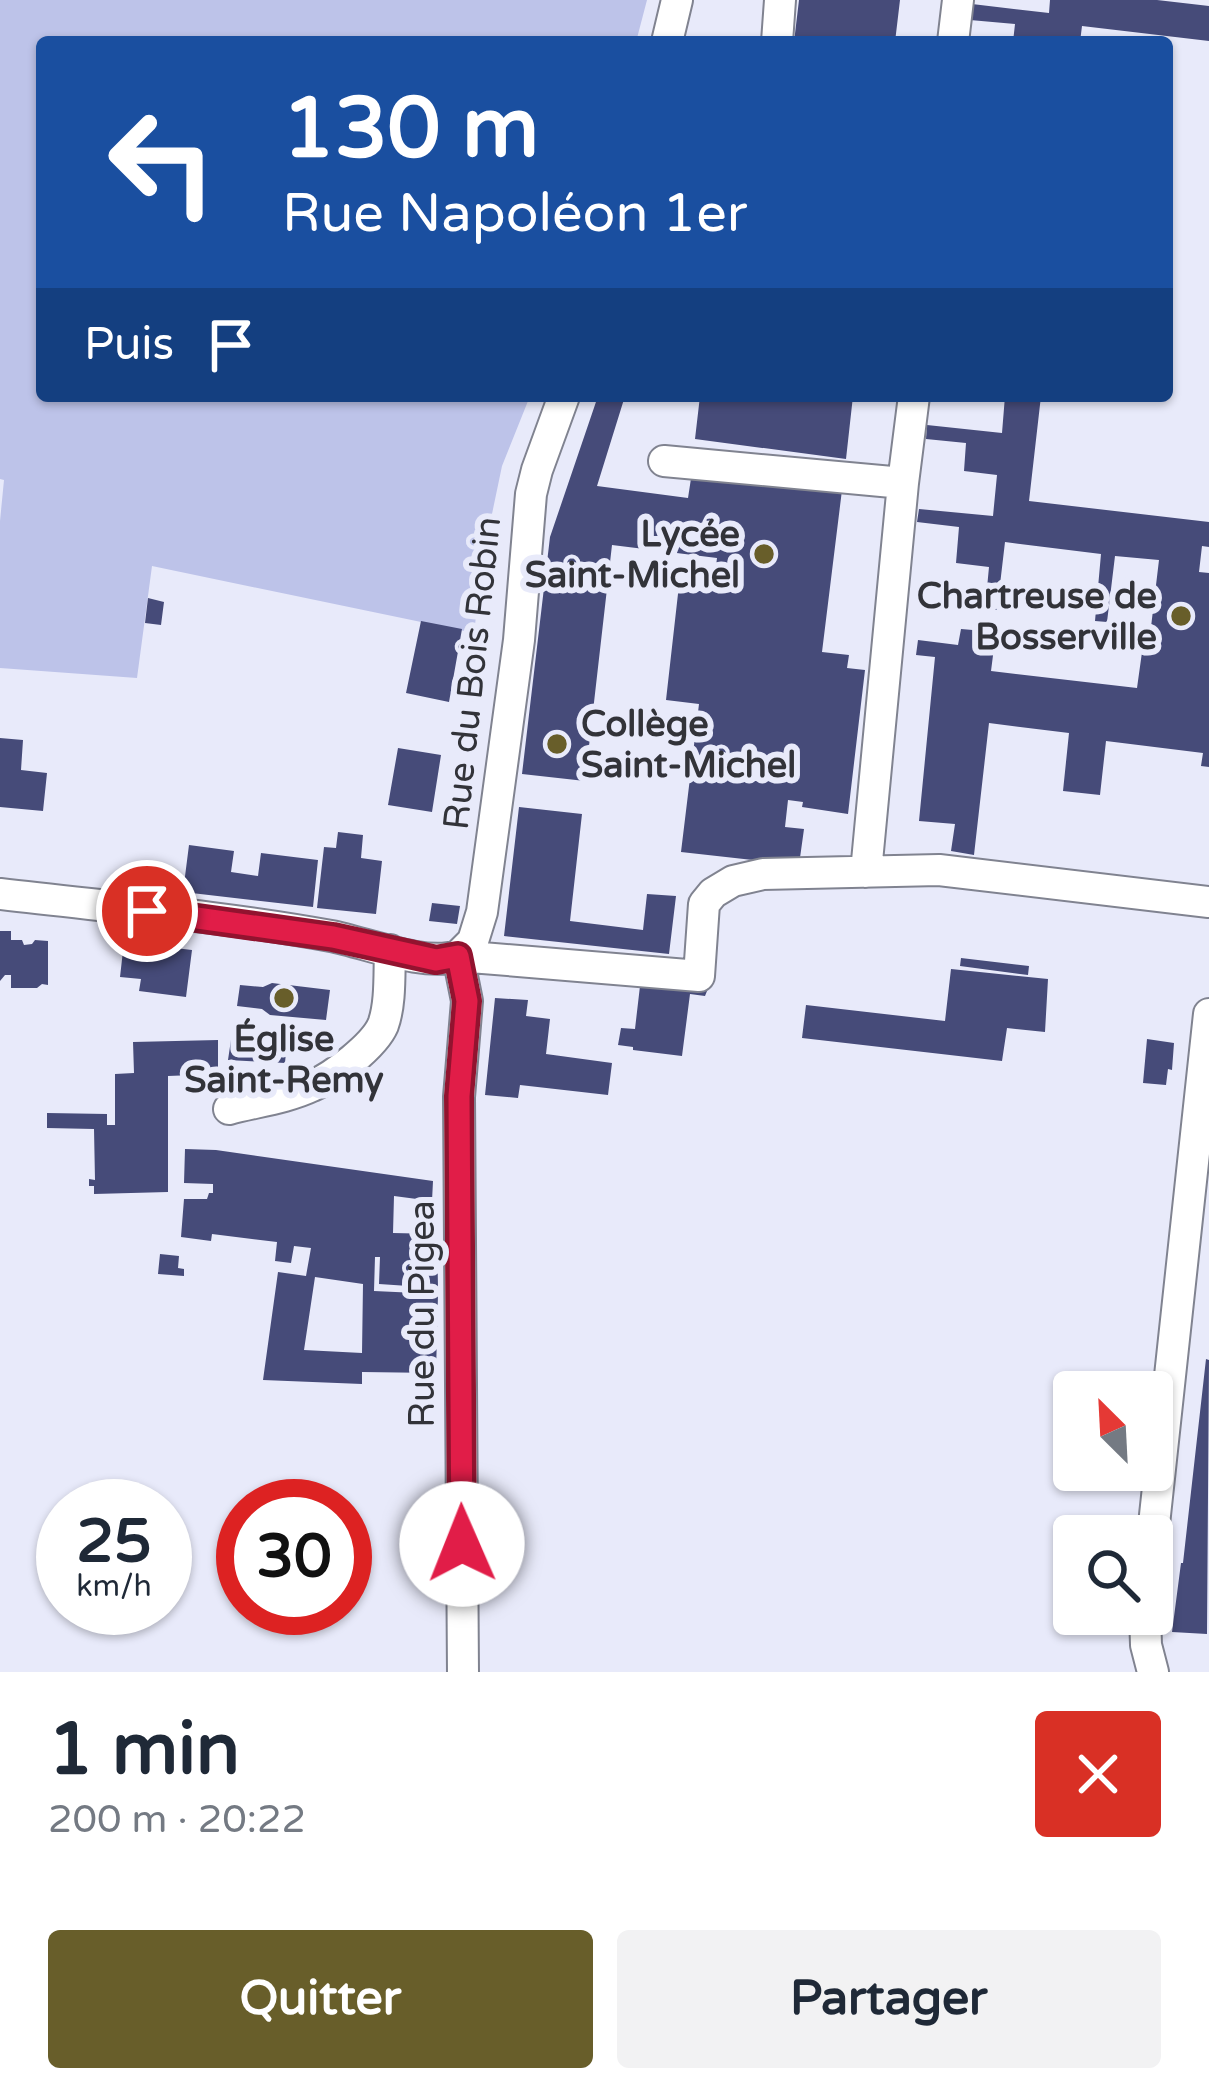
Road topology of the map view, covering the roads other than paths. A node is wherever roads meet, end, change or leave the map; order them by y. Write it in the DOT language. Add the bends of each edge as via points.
graph roads {
  1 [pos="676,0"];
  2 [pos="780,0"];
  3 [pos="958,0"];
  4 [pos="668,36"];
  5 [pos="777,36"];
  6 [pos="954,36"];
  7 [pos="562,402"];
  8 [pos="913,402"];
  9 [pos="664,461"];
  10 [pos="903,483"];
  11 [pos="866,872"];
  12 [pos="0,894"];
  13 [pos="1209,902"];
  14 [pos="390,950"];
  15 [pos="458,956"];
  16 [pos="1209,1014"];
  17 [pos="229,1109"];
  18 [pos="1155,1515"];
  19 [pos="1150,1664"];
  20 [pos="463,1672"];
  21 [pos="1181,1672"];
  1 -- 4 [label="street"];
  2 -- 5 [label="street"];
  3 -- 6 [label="street"];
  7 -- 15 [label="street, Rue du Bois Robin" via="531,494 482,912"];
  8 -- 10 [label="street"];
  9 -- 10 [label="street"];
  10 -- 11 [label="street"];
  11 -- 13 [label="street" via="939,870"];
  11 -- 15 [label="street" via="733,880 704,904 699,976"];
  12 -- 14 [label="street" via="220,919"];
  14 -- 15 [label="street"];
  14 -- 17 [label="street" via="386,1016 374,1038 311,1087"];
  15 -- 20 [label="street, Rue du Pigea" via="467,1001 459,1096"];
  16 -- 18 [label="street"];
  19 -- 21 [label="street"];
}
